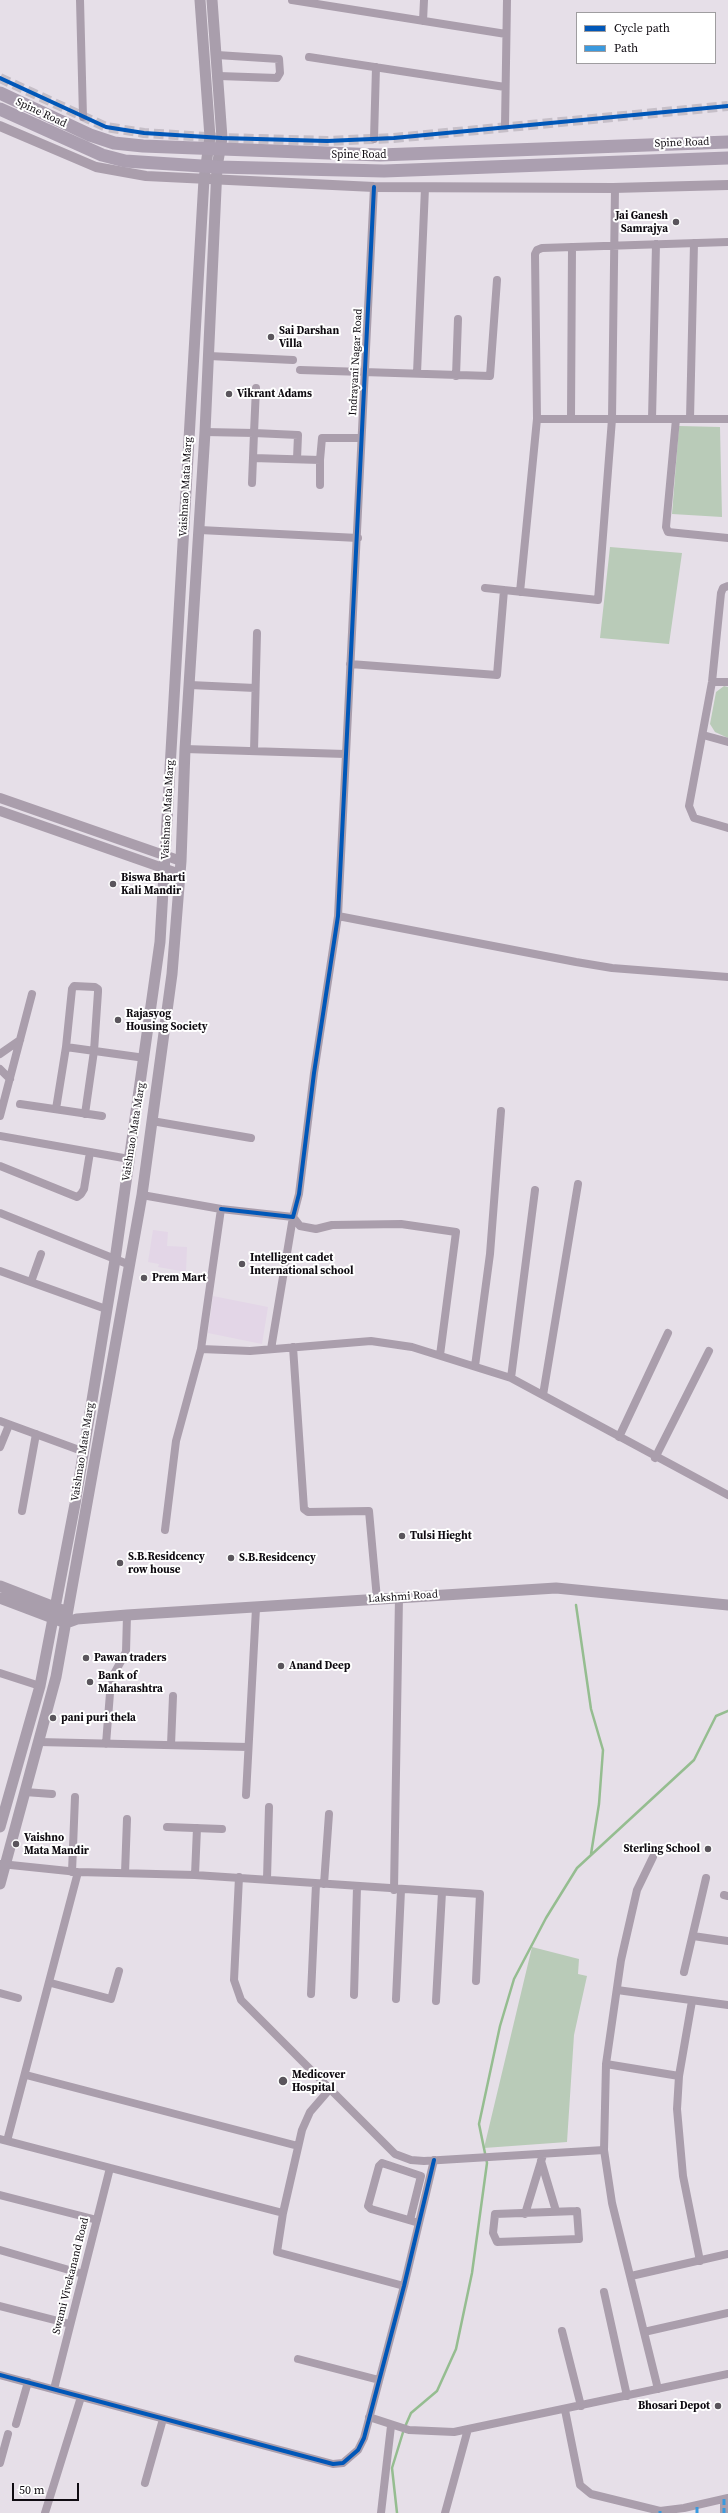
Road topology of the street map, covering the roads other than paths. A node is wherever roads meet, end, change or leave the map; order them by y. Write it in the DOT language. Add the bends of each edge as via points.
graph roads {
  1 [pos="80,0"];
  2 [pos="200,0"];
  3 [pos="212,0"];
  4 [pos="296,0"];
  5 [pos="424,0"];
  6 [pos="508,0"];
  7 [pos="423,21"];
  8 [pos="506,34"];
  9 [pos="217,54"];
  10 [pos="309,57"];
  11 [pos="376,67"];
  12 [pos="219,76"];
  13 [pos="505,87"];
  14 [pos="0,93"];
  15 [pos="0,109"];
  16 [pos="83,117"];
  17 [pos="0,126"];
  18 [pos="505,126"];
  19 [pos="374,139"];
  20 [pos="728,142"];
  21 [pos="215,144"];
  22 [pos="728,158"];
  23 [pos="211,173"];
  24 [pos="728,184"];
  25 [pos="374,187"];
  26 [pos="425,188"];
  27 [pos="615,188"];
  28 [pos="728,242"];
  29 [pos="694,243"];
  30 [pos="656,244"];
  31 [pos="616,245"];
  32 [pos="572,247"];
  33 [pos="497,280"];
  34 [pos="458,319"];
  35 [pos="209,359"];
  36 [pos="293,360"];
  37 [pos="194,363"];
  38 [pos="300,370"];
  39 [pos="364,372"];
  40 [pos="418,373"];
  41 [pos="456,376"];
  42 [pos="256,388"];
  43 [pos="570,418"];
  44 [pos="537,419"];
  45 [pos="612,419"];
  46 [pos="652,419"];
  47 [pos="676,419"];
  48 [pos="690,419"];
  49 [pos="728,419"];
  50 [pos="205,432"];
  51 [pos="254,433"];
  52 [pos="361,438"];
  53 [pos="253,458"];
  54 [pos="298,459"];
  55 [pos="320,460"];
  56 [pos="252,483"];
  57 [pos="320,485"];
  58 [pos="200,530"];
  59 [pos="358,538"];
  60 [pos="728,538"];
  61 [pos="728,586"];
  62 [pos="485,588"];
  63 [pos="504,590"];
  64 [pos="520,592"];
  65 [pos="257,634"];
  66 [pos="350,664"];
  67 [pos="712,682"];
  68 [pos="728,682"];
  69 [pos="190,685"];
  70 [pos="255,688"];
  71 [pos="703,735"];
  72 [pos="728,742"];
  73 [pos="185,749"];
  74 [pos="254,751"];
  75 [pos="344,754"];
  76 [pos="0,798"];
  77 [pos="0,811"];
  78 [pos="728,828"];
  79 [pos="165,856"];
  80 [pos="181,861"];
  81 [pos="165,869"];
  82 [pos="180,874"];
  83 [pos="338,916"];
  84 [pos="728,977"];
  85 [pos="32,994"];
  86 [pos="20,1040"];
  87 [pos="66,1047"];
  88 [pos="94,1051"];
  89 [pos="0,1054"];
  90 [pos="145,1058"];
  91 [pos="0,1069"];
  92 [pos="10,1079"];
  93 [pos="20,1104"];
  94 [pos="56,1109"];
  95 [pos="501,1111"];
  96 [pos="85,1114"];
  97 [pos="0,1116"];
  98 [pos="102,1116"];
  99 [pos="152,1121"];
  100 [pos="0,1136"];
  101 [pos="251,1138"];
  102 [pos="90,1152"];
  103 [pos="129,1159"];
  104 [pos="0,1166"];
  105 [pos="578,1184"];
  106 [pos="535,1190"];
  107 [pos="142,1195"];
  108 [pos="222,1208"];
  109 [pos="0,1213"];
  110 [pos="293,1218"];
  111 [pos="41,1254"];
  112 [pos="115,1260"];
  113 [pos="130,1265"];
  114 [pos="0,1270"];
  115 [pos="31,1282"];
  116 [pos="106,1309"];
  117 [pos="668,1333"];
  118 [pos="293,1348"];
  119 [pos="201,1349"];
  120 [pos="271,1349"];
  121 [pos="708,1351"];
  122 [pos="440,1355"];
  123 [pos="475,1366"];
  124 [pos="511,1378"];
  125 [pos="543,1395"];
  126 [pos="0,1421"];
  127 [pos="9,1425"];
  128 [pos="36,1434"];
  129 [pos="619,1437"];
  130 [pos="0,1447"];
  131 [pos="82,1451"];
  132 [pos="655,1458"];
  133 [pos="728,1495"];
  134 [pos="22,1511"];
  135 [pos="165,1530"];
  136 [pos="0,1586"];
  137 [pos="399,1597"];
  138 [pos="0,1598"];
  139 [pos="377,1599"];
  140 [pos="728,1605"];
  141 [pos="56,1608"];
  142 [pos="256,1608"];
  143 [pos="127,1615"];
  144 [pos="67,1617"];
  145 [pos="54,1619"];
  146 [pos="0,1673"];
  147 [pos="40,1686"];
  148 [pos="173,1696"];
  149 [pos="39,1742"];
  150 [pos="106,1744"];
  151 [pos="171,1745"];
  152 [pos="248,1747"];
  153 [pos="26,1792"];
  154 [pos="52,1794"];
  155 [pos="246,1795"];
  156 [pos="75,1797"];
  157 [pos="269,1807"];
  158 [pos="329,1814"];
  159 [pos="127,1820"];
  160 [pos="0,1827"];
  161 [pos="167,1827"];
  162 [pos="197,1828"];
  163 [pos="222,1829"];
  164 [pos="653,1857"];
  165 [pos="3,1865"];
  166 [pos="75,1872"];
  167 [pos="125,1873"];
  168 [pos="195,1874"];
  169 [pos="239,1877"];
  170 [pos="706,1878"];
  171 [pos="267,1879"];
  172 [pos="0,1884"];
  173 [pos="316,1884"];
  174 [pos="324,1884"];
  175 [pos="357,1887"];
  176 [pos="397,1890"];
  177 [pos="442,1892"];
  178 [pos="693,1936"];
  179 [pos="728,1941"];
  180 [pos="119,1971"];
  181 [pos="684,1972"];
  182 [pos="476,1981"];
  183 [pos="51,1983"];
  184 [pos="617,1990"];
  185 [pos="0,1993"];
  186 [pos="311,1994"];
  187 [pos="354,1995"];
  188 [pos="18,1998"];
  189 [pos="396,1999"];
  190 [pos="436,2001"];
  191 [pos="692,2001"];
  192 [pos="728,2005"];
  193 [pos="606,2064"];
  194 [pos="26,2075"];
  195 [pos="679,2076"];
  196 [pos="329,2090"];
  197 [pos="4,2140"];
  198 [pos="298,2146"];
  199 [pos="604,2150"];
  200 [pos="542,2157"];
  201 [pos="434,2160"];
  202 [pos="110,2168"];
  203 [pos="0,2195"];
  204 [pos="556,2211"];
  205 [pos="283,2213"];
  206 [pos="525,2214"];
  207 [pos="97,2220"];
  208 [pos="410,2220"];
  209 [pos="419,2223"];
  210 [pos="0,2250"];
  211 [pos="728,2254"];
  212 [pos="700,2261"];
  213 [pos="83,2274"];
  214 [pos="630,2276"];
  215 [pos="404,2286"];
  216 [pos="604,2292"];
  217 [pos="0,2306"];
  218 [pos="728,2313"];
  219 [pos="70,2324"];
  220 [pos="562,2331"];
  221 [pos="644,2332"];
  222 [pos="298,2359"];
  223 [pos="728,2374"];
  224 [pos="0,2375"];
  225 [pos="379,2380"];
  226 [pos="28,2382"];
  227 [pos="658,2389"];
  228 [pos="54,2390"];
  229 [pos="627,2396"];
  230 [pos="81,2397"];
  231 [pos="581,2406"];
  232 [pos="565,2410"];
  233 [pos="369,2417"];
  234 [pos="163,2419"];
  235 [pos="16,2424"];
  236 [pos="395,2427"];
  237 [pos="468,2429"];
  238 [pos="8,2434"];
  239 [pos="0,2463"];
  240 [pos="145,2483"];
  241 [pos="726,2499"];
  242 [pos="697,2509"];
  243 [pos="660,2512"];
  244 [pos="45,2513"];
  245 [pos="380,2513"];
  246 [pos="445,2513"];
  247 [pos="724,2513"];
  1 -- 16 [label="street"];
  2 -- 21 [label="main road"];
  3 -- 9 [label="main road"];
  4 -- 7 [label="street"];
  5 -- 7 [label="street"];
  6 -- 8 [label="street"];
  7 -- 8 [label="street"];
  8 -- 13 [label="street"];
  9 -- 12 [label="main road"];
  9 -- 12 [label="street" via="279,59 280,74 277,78"];
  10 -- 11 [label="street"];
  11 -- 13 [label="street"];
  11 -- 19 [label="street"];
  12 -- 21 [label="main road"];
  13 -- 18 [label="street"];
  14 -- 21 [label="main road, Spine Road" via="90,135 114,143"];
  15 -- 23 [label="main road, Spine Road" via="102,155"];
  17 -- 23 [label="street, Spine Road" via="108,171 146,176"];
  20 -- 21 [label="main road, Spine Road" via="380,155"];
  21 -- 23 [label="main road, Vaishnao Mata Marg"];
  22 -- 23 [label="main road, Spine Road" via="384,171"];
  23 -- 25 [label="street, Spine Road"];
  23 -- 35 [label="main road, Vaishnao Mata Marg"];
  23 -- 37 [label="main road, Vaishnao Mata Marg"];
  24 -- 27 [label="street, Spine Road"];
  25 -- 26 [label="street, Spine Road"];
  25 -- 39 [label="street, Indrayani Nagar Road"];
  26 -- 27 [label="street, Spine Road"];
  26 -- 40 [label="street"];
  27 -- 31 [label="street"];
  28 -- 29 [label="street"];
  29 -- 30 [label="street"];
  29 -- 48 [label="street"];
  30 -- 31 [label="street"];
  30 -- 46 [label="street"];
  31 -- 32 [label="street"];
  31 -- 45 [label="street"];
  32 -- 43 [label="street"];
  32 -- 44 [label="street" via="542,248 535,254"];
  33 -- 41 [label="street" via="490,376"];
  34 -- 41 [label="street"];
  35 -- 36 [label="street"];
  35 -- 37 [label="main road"];
  35 -- 50 [label="main road, Vaishnao Mata Marg"];
  37 -- 79 [label="main road, Vaishnao Mata Marg"];
  38 -- 39 [label="street"];
  39 -- 40 [label="street"];
  39 -- 52 [label="street, Indrayani Nagar Road"];
  40 -- 41 [label="street"];
  42 -- 51 [label="street"];
  43 -- 44 [label="street"];
  43 -- 45 [label="street"];
  44 -- 64 [label="street"];
  45 -- 46 [label="street"];
  45 -- 64 [label="street" via="598,600"];
  46 -- 47 [label="street"];
  47 -- 48 [label="street"];
  47 -- 60 [label="street" via="666,527 668,532"];
  48 -- 49 [label="street"];
  50 -- 51 [label="street"];
  50 -- 58 [label="main road, Vaishnao Mata Marg"];
  51 -- 53 [label="street"];
  51 -- 54 [label="street" via="298,435"];
  52 -- 55 [label="street" via="322,438"];
  52 -- 59 [label="street, Indrayani Nagar Road"];
  53 -- 54 [label="street"];
  53 -- 56 [label="street"];
  54 -- 55 [label="street"];
  55 -- 57 [label="street"];
  58 -- 59 [label="street"];
  58 -- 69 [label="main road, Vaishnao Mata Marg"];
  59 -- 66 [label="street, Indrayani Nagar Road"];
  61 -- 67 [label="street" via="723,588 721,593"];
  62 -- 63 [label="street"];
  63 -- 64 [label="street"];
  63 -- 66 [label="street" via="497,675"];
  65 -- 70 [label="street"];
  66 -- 75 [label="street, Indrayani Nagar Road"];
  67 -- 68 [label="street"];
  67 -- 71 [label="street"];
  69 -- 70 [label="street"];
  69 -- 73 [label="main road, Vaishnao Mata Marg"];
  70 -- 74 [label="street"];
  71 -- 72 [label="street"];
  71 -- 78 [label="street" via="690,812 701,821"];
  73 -- 74 [label="street"];
  73 -- 80 [label="main road, Vaishnao Mata Marg"];
  74 -- 75 [label="street"];
  75 -- 83 [label="street, Indrayani Nagar Road"];
  76 -- 79 [label="street"];
  77 -- 81 [label="street"];
  79 -- 80 [label="street"];
  79 -- 81 [label="main road, Vaishnao Mata Marg"];
  80 -- 82 [label="main road, Vaishnao Mata Marg"];
  81 -- 82 [label="street"];
  81 -- 90 [label="main road, Vaishnao Mata Marg" via="160,942"];
  82 -- 99 [label="main road, Vaishnao Mata Marg" via="172,974"];
  83 -- 84 [label="street" via="612,968"];
  83 -- 110 [label="street, Indrayani Nagar Road" via="299,1194"];
  85 -- 86 [label="street"];
  86 -- 89 [label="street"];
  86 -- 92 [label="street"];
  87 -- 88 [label="street"];
  87 -- 88 [label="street" via="74,986 95,987 98,992"];
  87 -- 94 [label="street"];
  88 -- 90 [label="street"];
  88 -- 96 [label="street"];
  90 -- 103 [label="main road, Vaishnao Mata Marg"];
  91 -- 92 [label="street"];
  92 -- 97 [label="street"];
  93 -- 94 [label="street"];
  94 -- 96 [label="street"];
  95 -- 123 [label="street" via="490,1254"];
  96 -- 98 [label="street"];
  99 -- 101 [label="street"];
  99 -- 107 [label="main road, Vaishnao Mata Marg"];
  100 -- 102 [label="street"];
  102 -- 103 [label="street"];
  102 -- 104 [label="street" via="84,1188 82,1194 77,1197"];
  103 -- 112 [label="main road, Vaishnao Mata Marg"];
  105 -- 125 [label="street"];
  106 -- 124 [label="street"];
  107 -- 108 [label="street"];
  107 -- 113 [label="main road, Vaishnao Mata Marg"];
  108 -- 110 [label="street"];
  108 -- 119 [label="street"];
  109 -- 112 [label="street"];
  110 -- 120 [label="street, Indrayani Nagar Road"];
  110 -- 122 [label="street" via="300,1226 316,1229 332,1225 401,1224 456,1232"];
  111 -- 115 [label="street"];
  112 -- 113 [label="street"];
  112 -- 116 [label="main road, Vaishnao Mata Marg"];
  113 -- 144 [label="main road, Vaishnao Mata Marg"];
  114 -- 115 [label="street"];
  115 -- 116 [label="street"];
  116 -- 131 [label="main road, Vaishnao Mata Marg"];
  117 -- 129 [label="street"];
  118 -- 120 [label="street"];
  118 -- 122 [label="street" via="371,1341 412,1347"];
  118 -- 139 [label="street" via="304,1509 308,1512 369,1511"];
  119 -- 120 [label="street"];
  119 -- 135 [label="street" via="176,1441"];
  121 -- 132 [label="street"];
  122 -- 123 [label="street"];
  123 -- 124 [label="street"];
  124 -- 125 [label="street"];
  125 -- 129 [label="street"];
  126 -- 127 [label="street"];
  127 -- 128 [label="street"];
  127 -- 130 [label="street"];
  128 -- 131 [label="street"];
  128 -- 134 [label="street"];
  129 -- 132 [label="street"];
  131 -- 141 [label="main road, Vaishnao Mata Marg"];
  132 -- 133 [label="street"];
  136 -- 141 [label="main road"];
  137 -- 139 [label="main road, Lakshmi Road"];
  137 -- 140 [label="main road, Lakshmi Road" via="556,1588"];
  137 -- 176 [label="street"];
  138 -- 145 [label="main road"];
  139 -- 142 [label="main road, Lakshmi Road"];
  141 -- 144 [label="main road"];
  141 -- 145 [label="main road, Vaishnao Mata Marg"];
  142 -- 143 [label="main road, Lakshmi Road"];
  142 -- 152 [label="street"];
  143 -- 144 [label="main road, Lakshmi Road" via="77,1619"];
  143 -- 150 [label="street" via="126,1652 114,1674"];
  144 -- 145 [label="main road"];
  144 -- 149 [label="main road, Vaishnao Mata Marg" via="56,1677"];
  145 -- 147 [label="main road, Vaishnao Mata Marg"];
  146 -- 147 [label="street"];
  147 -- 160 [label="main road, Vaishnao Mata Marg"];
  148 -- 151 [label="street"];
  149 -- 150 [label="street"];
  149 -- 153 [label="main road, Vaishnao Mata Marg"];
  150 -- 151 [label="street"];
  151 -- 152 [label="street"];
  152 -- 155 [label="street"];
  153 -- 154 [label="street"];
  153 -- 165 [label="main road, Vaishnao Mata Marg"];
  156 -- 166 [label="street"];
  157 -- 171 [label="street"];
  158 -- 174 [label="street"];
  159 -- 167 [label="street"];
  161 -- 162 [label="street"];
  162 -- 163 [label="street"];
  162 -- 168 [label="street"];
  164 -- 184 [label="street" via="637,1890"];
  165 -- 166 [label="street"];
  165 -- 172 [label="main road, Vaishnao Mata Marg"];
  166 -- 167 [label="street"];
  166 -- 183 [label="street"];
  167 -- 168 [label="street"];
  168 -- 169 [label="street"];
  169 -- 171 [label="street"];
  169 -- 196 [label="street" via="234,1980 236,1991 251,2012"];
  170 -- 178 [label="street"];
  171 -- 173 [label="street"];
  173 -- 174 [label="street"];
  173 -- 186 [label="street"];
  174 -- 175 [label="street"];
  175 -- 176 [label="street"];
  175 -- 187 [label="street"];
  176 -- 177 [label="street"];
  176 -- 189 [label="street"];
  177 -- 182 [label="street" via="480,1894"];
  177 -- 190 [label="street"];
  178 -- 179 [label="street"];
  178 -- 181 [label="street"];
  180 -- 183 [label="street" via="112,1999"];
  183 -- 194 [label="street"];
  184 -- 191 [label="street"];
  184 -- 193 [label="street"];
  185 -- 188 [label="street"];
  191 -- 192 [label="street"];
  191 -- 195 [label="street"];
  193 -- 195 [label="street"];
  193 -- 199 [label="street"];
  194 -- 197 [label="street"];
  194 -- 198 [label="street"];
  195 -- 212 [label="street" via="679,2140 683,2176"];
  196 -- 198 [label="street" via="310,2112"];
  196 -- 201 [label="street" via="395,2154 411,2160"];
  197 -- 202 [label="street"];
  198 -- 205 [label="street"];
  199 -- 200 [label="street"];
  199 -- 214 [label="street" via="612,2203"];
  200 -- 201 [label="street"];
  200 -- 204 [label="street"];
  200 -- 206 [label="street"];
  201 -- 209 [label="street"];
  202 -- 205 [label="street"];
  202 -- 207 [label="street, Swami Vivekanand Road"];
  203 -- 207 [label="street"];
  204 -- 206 [label="street"];
  204 -- 206 [label="street" via="577,2211 579,2239 497,2242 493,2233 495,2214"];
  205 -- 215 [label="street" via="277,2249 280,2253"];
  207 -- 213 [label="street, Swami Vivekanand Road"];
  208 -- 208 [label="street" via="421,2176 382,2163 378,2166 368,2206"];
  208 -- 209 [label="street"];
  209 -- 215 [label="street"];
  210 -- 213 [label="street"];
  211 -- 212 [label="street"];
  212 -- 214 [label="street"];
  213 -- 219 [label="street, Swami Vivekanand Road"];
  214 -- 221 [label="street"];
  215 -- 225 [label="street"];
  216 -- 229 [label="street"];
  217 -- 219 [label="street"];
  218 -- 221 [label="street"];
  219 -- 228 [label="street, Swami Vivekanand Road"];
  220 -- 231 [label="street"];
  221 -- 227 [label="street"];
  222 -- 225 [label="street"];
  223 -- 227 [label="street"];
  224 -- 226 [label="street"];
  225 -- 233 [label="street"];
  226 -- 228 [label="street"];
  226 -- 235 [label="street"];
  227 -- 229 [label="street"];
  228 -- 230 [label="street"];
  229 -- 231 [label="street"];
  230 -- 234 [label="street"];
  230 -- 244 [label="street"];
  231 -- 232 [label="street"];
  232 -- 237 [label="street"];
  232 -- 243 [label="street" via="578,2477 584,2490 602,2498"];
  233 -- 234 [label="street" via="358,2450 343,2463 333,2464"];
  233 -- 236 [label="street"];
  234 -- 240 [label="street"];
  236 -- 237 [label="street" via="443,2432"];
  236 -- 245 [label="street"];
  237 -- 246 [label="street"];
  238 -- 239 [label="street"];
  241 -- 242 [label="street"];
  241 -- 247 [label="street"];
  242 -- 243 [label="street"];
}
